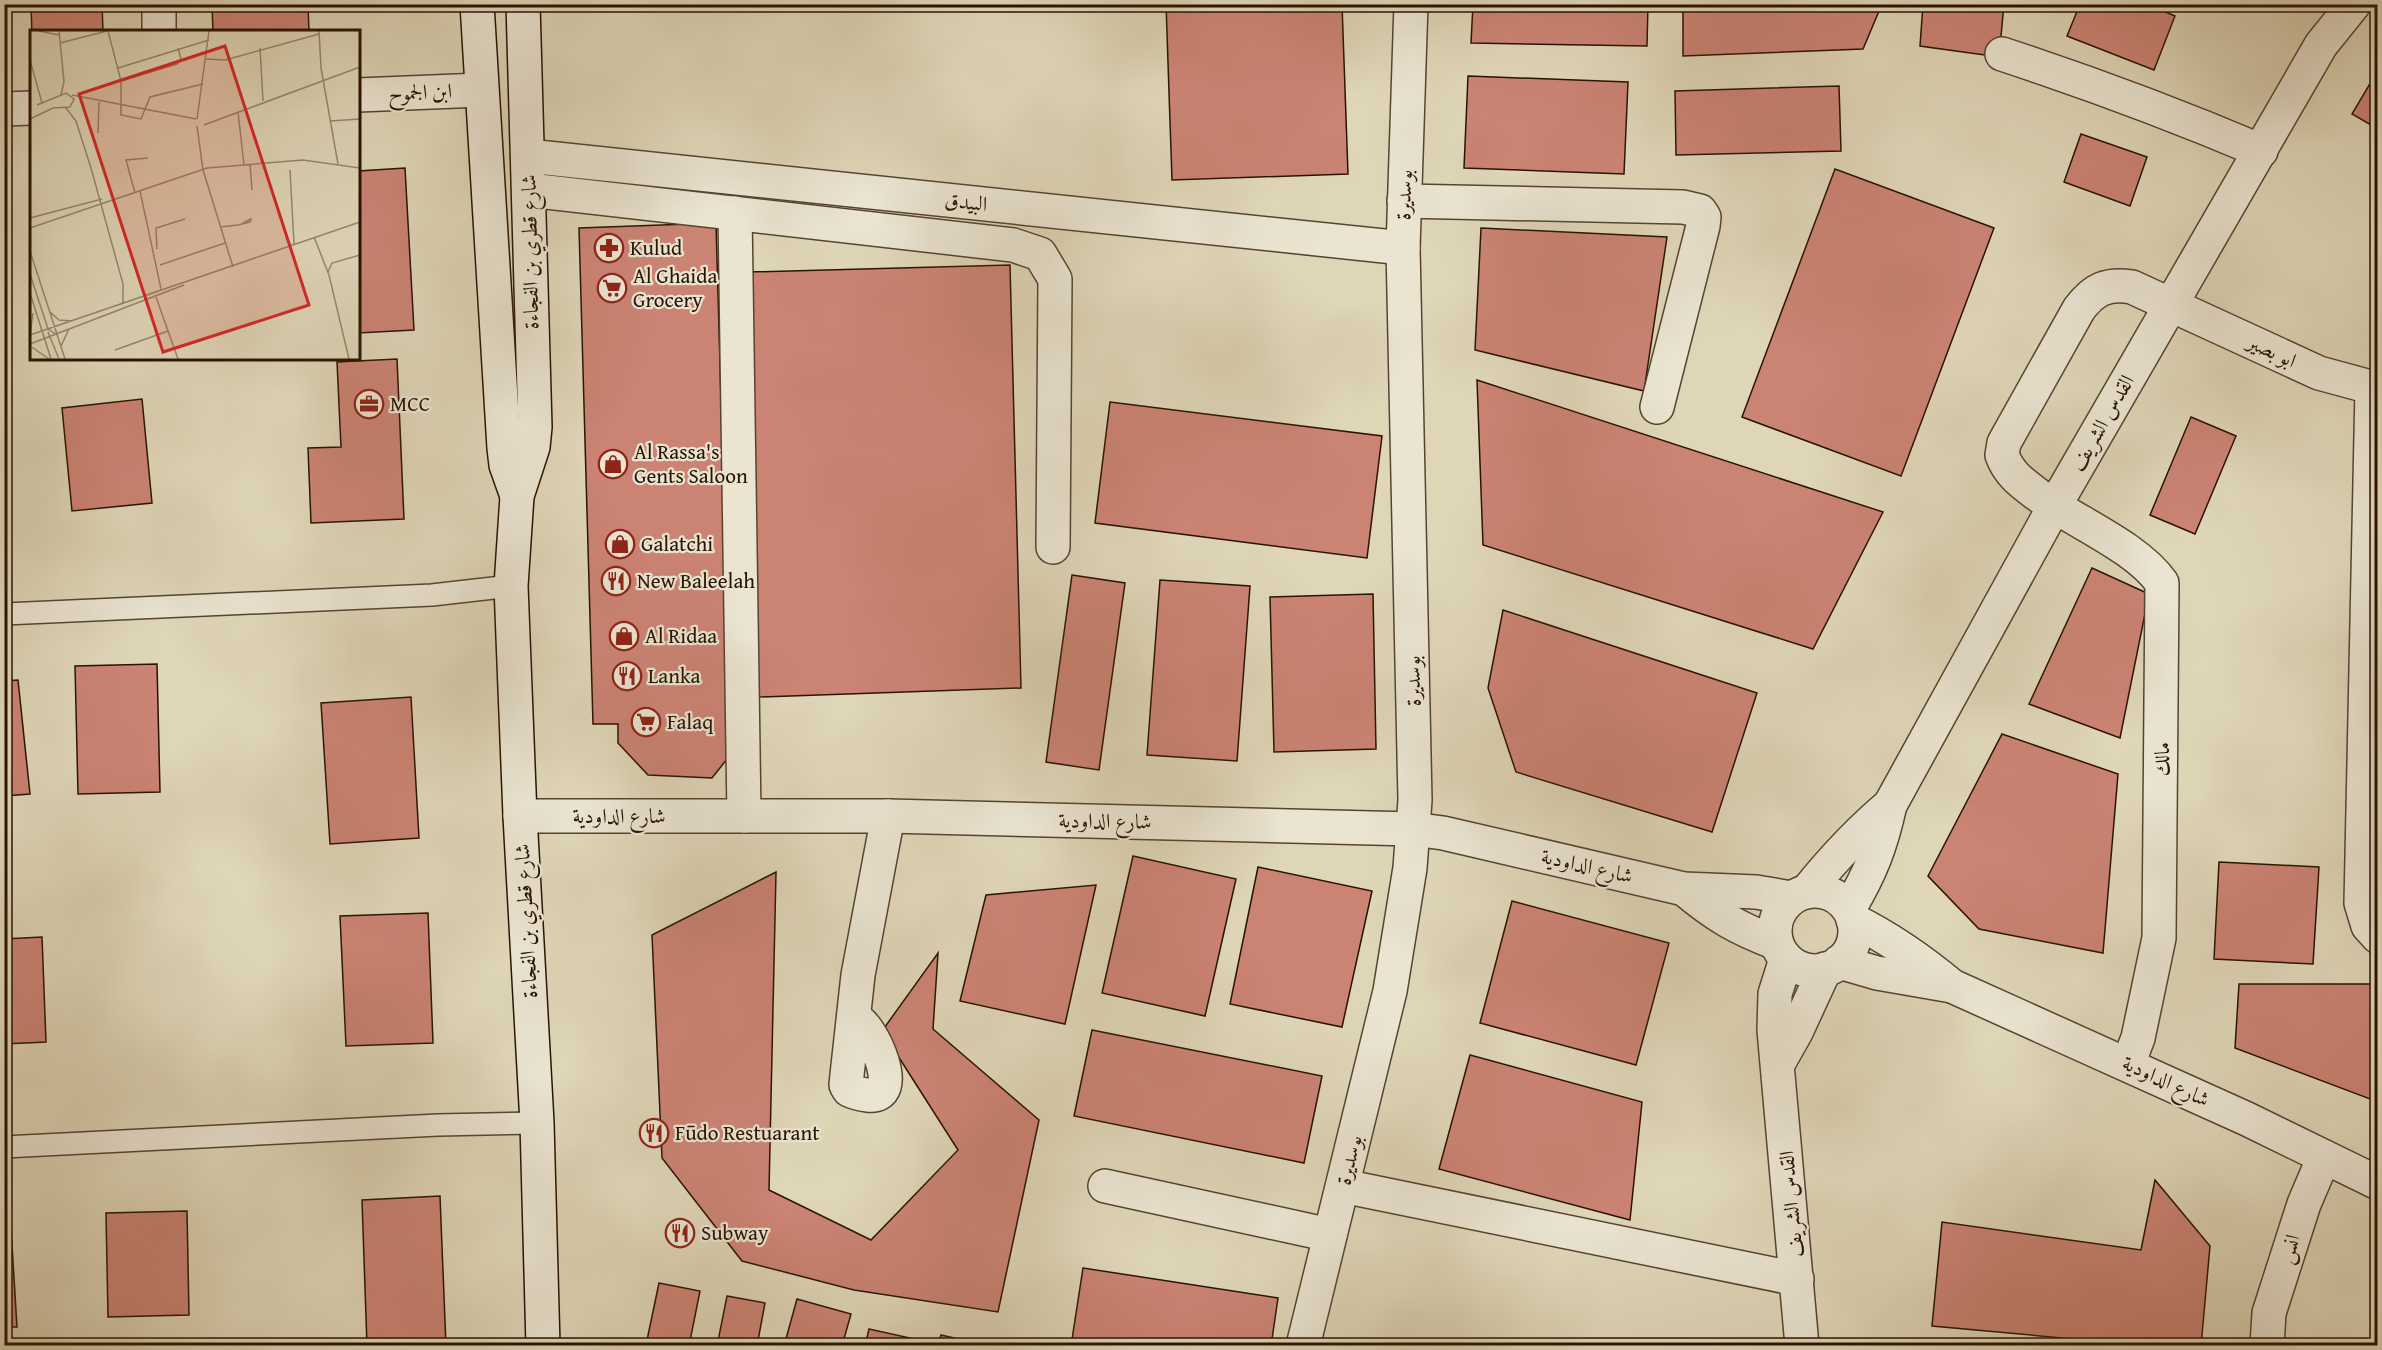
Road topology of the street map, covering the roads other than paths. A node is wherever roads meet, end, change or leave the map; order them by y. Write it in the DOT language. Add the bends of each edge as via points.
graph roads {
  1 [pos="159,4"];
  2 [pos="477,4"];
  3 [pos="523,4"];
  4 [pos="1411,4"];
  5 [pos="2321,4"];
  6 [pos="2354,4"];
  7 [pos="159,30"];
  8 [pos="2321,45"];
  9 [pos="2002,54"];
  10 [pos="481,90"];
  11 [pos="360,95"];
  12 [pos="30,108"];
  13 [pos="4,109"];
  14 [pos="2261,151"];
  15 [pos="528,156"];
  16 [pos="529,190"];
  17 [pos="1404,201"];
  18 [pos="735,213"];
  19 [pos="1403,248"];
  20 [pos="2170,304"];
  21 [pos="2375,388"];
  22 [pos="1657,407"];
  23 [pos="516,496"];
  24 [pos="2054,507"];
  25 [pos="1053,547"];
  26 [pos="511,586"];
  27 [pos="4,614"];
  28 [pos="1890,805"];
  29 [pos="520,816"];
  30 [pos="744,816"];
  31 [pos="888,816"];
  32 [pos="1413,829"];
  33 [pos="1684,889"];
  34 [pos="1800,894"];
  35 [pos="1851,914"];
  36 [pos="2378,937"];
  37 [pos="1781,951"];
  38 [pos="1832,966"];
  39 [pos="1953,986"];
  40 [pos="855,1019"];
  41 [pos="1779,1062"];
  42 [pos="2128,1064"];
  43 [pos="537,1123"];
  44 [pos="4,1147"];
  45 [pos="2324,1157"];
  46 [pos="2378,1183"];
  47 [pos="1105,1186"];
  48 [pos="1343,1186"];
  49 [pos="1330,1235"];
  50 [pos="1797,1280"];
  51 [pos="543,1346"];
  52 [pos="1304,1346"];
  53 [pos="1802,1346"];
  54 [pos="2267,1346"];
  1 -- 7 [label="street"];
  2 -- 10 [label="street, شارع قطري بن الفجاءة"];
  3 -- 15 [label="street, شارع قطري بن الفجاءة"];
  4 -- 17 [label="street, بوسديرة"];
  5 -- 8 [label="street, القدس الشريف"];
  6 -- 8 [label="street, القدس الشريف"];
  8 -- 14 [label="street, القدس الشريف"];
  9 -- 14 [label="street" via="2090,82"];
  10 -- 11 [label="street, ابن الجموح"];
  10 -- 23 [label="street, شارع قطري بن الفجاءة" via="504,448"];
  12 -- 13 [label="street"];
  14 -- 20 [label="street, القدس الشريف"];
  15 -- 16 [label="street, شارع قطري بن الفجاءة"];
  15 -- 19 [label="street, البيدق"];
  16 -- 18 [label="street"];
  16 -- 23 [label="street, شارع قطري بن الفجاءة" via="535,427 533,447"];
  17 -- 19 [label="street, بوسديرة"];
  17 -- 22 [label="street" via="1683,207 1700,211 1703,226"];
  18 -- 25 [label="street" via="1013,245 1040,254 1055,279"];
  18 -- 30 [label="street"];
  19 -- 32 [label="street, بوسديرة"];
  20 -- 21 [label="street, ابو بصير" via="2319,373"];
  20 -- 24 [label="street, القدس الشريف"];
  20 -- 24 [label="street, ابو بصير" via="2120,285 2103,286 2090,295 2010,430 2002,455 2014,476"];
  21 -- 36 [label="street" via="2361,903 2367,926"];
  23 -- 26 [label="street, شارع قطري بن الفجاءة"];
  24 -- 28 [label="street, القدس الشريف"];
  24 -- 42 [label="street, مالك" via="2143,561 2162,583 2159,938 2138,1038"];
  26 -- 27 [label="lane" via="432,595"];
  26 -- 29 [label="street, شارع قطري بن الفجاءة"];
  28 -- 34 [label="street, القدس الشريف"];
  28 -- 35 [label="street, القدس الشريف" via="1879,850"];
  29 -- 30 [label="street, شارع الداودية"];
  29 -- 43 [label="street, شارع قطري بن الفجاءة"];
  30 -- 31 [label="street, شارع الداودية"];
  31 -- 32 [label="street, شارع الداودية"];
  31 -- 40 [label="street" via="858,975"];
  32 -- 33 [label="street, شارع الداودية"];
  32 -- 48 [label="street, بوسديرة" via="1390,991"];
  33 -- 34 [label="street, شارع الداودية"];
  33 -- 37 [label="street, شارع الداودية" via="1712,912"];
  34 -- 35 [label="street" via="1831,894"];
  34 -- 37 [label="street" via="1782,906 1776,918 1774,931"];
  35 -- 38 [label="street" via="1853,943"];
  35 -- 39 [label="street, شارع الداودية" via="1922,960"];
  37 -- 38 [label="street" via="1804,970"];
  37 -- 41 [label="street, القدس الشريف" via="1774,1030"];
  38 -- 39 [label="street, شارع الداودية"];
  38 -- 41 [label="street"];
  39 -- 42 [label="street, شارع الداودية"];
  41 -- 50 [label="street, القدس الشريف"];
  42 -- 45 [label="street, شارع الداودية"];
  43 -- 44 [label="lane"];
  43 -- 51 [label="street, شارع قطري بن الفجاءة"];
  45 -- 46 [label="street, شارع الداودية"];
  45 -- 54 [label="street, انس" via="2272,1302"];
  47 -- 49 [label="street"];
  48 -- 49 [label="street, بوسديرة"];
  48 -- 50 [label="street"];
  49 -- 52 [label="street, بوسديرة"];
  50 -- 53 [label="street, القدس الشريف"];
}
